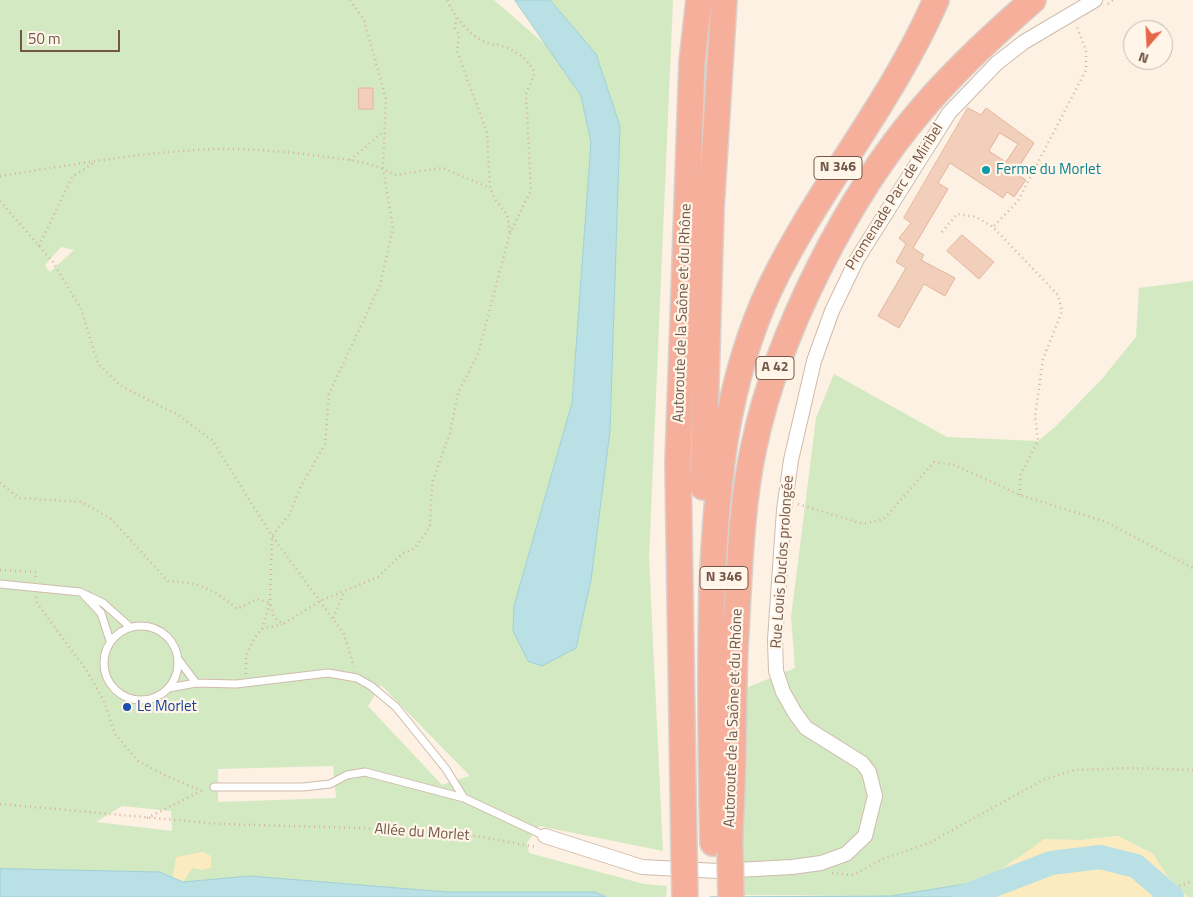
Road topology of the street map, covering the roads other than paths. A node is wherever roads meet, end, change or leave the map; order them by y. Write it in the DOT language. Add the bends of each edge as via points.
graph roads {
  1 [pos="688,0"];
  2 [pos="699,0"];
  3 [pos="724,0"];
  4 [pos="936,0"];
  5 [pos="1033,0"];
  6 [pos="1098,4"];
  7 [pos="692,62"];
  8 [pos="749,340"];
  9 [pos="715,522"];
  10 [pos="0,584"];
  11 [pos="80,592"];
  12 [pos="130,627"];
  13 [pos="110,641"];
  14 [pos="178,659"];
  15 [pos="196,682"];
  16 [pos="169,688"];
  17 [pos="214,787"];
  18 [pos="464,798"];
  19 [pos="729,819"];
  20 [pos="542,842"];
  21 [pos="722,853"];
  22 [pos="685,897"];
  23 [pos="714,897"];
  24 [pos="731,897"];
  1 -- 7 [label="highway" via="687,27"];
  2 -- 7 [label="highway, Autoroute de la Saône et du Rhône"];
  3 -- 9 [label="highway" via="711,209 704,432 703,504"];
  4 -- 8 [label="highway, N 346" via="904,64 790,246"];
  5 -- 19 [label="highway, Autoroute de la Saône et du Rhône / A 42" via="946,82 882,162 814,279 776,366 753,447 748,484 733,685"];
  6 -- 20 [label="street, Rue Louis Duclos prolongée" via="1024,42 997,63 949,113 856,259 814,361 791,460 784,510 775,630 776,671 794,714 806,728 862,763 869,772 875,796 865,836 846,854 821,863 718,870 642,867"];
  7 -- 22 [label="highway, Autoroute de la Saône et du Rhône, bridge" via="678,463"];
  8 -- 9 [label="highway, N 346" via="730,405"];
  8 -- 19 [label="highway, N 346" via="753,360 741,419 724,542 723,700"];
  9 -- 21 [label="highway, N 346" via="710,687"];
  10 -- 11 [label="lane"];
  11 -- 12 [label="lane" via="103,603"];
  11 -- 13 [label="lane" via="101,613"];
  12 -- 13 [label="lane"];
  12 -- 14 [label="lane" via="152,627 164,633 175,646"];
  13 -- 16 [label="lane" via="104,653 103,667 116,692 140,701 153,699"];
  14 -- 15 [label="lane"];
  14 -- 16 [label="lane" via="176,677"];
  15 -- 16 [label="lane"];
  15 -- 18 [label="lane" via="246,684 328,673 357,678 396,707 446,769"];
  17 -- 18 [label="lane" via="303,788 330,784 347,775 366,772"];
  18 -- 20 [label="lane"];
  19 -- 21 [label="highway, Autoroute de la Saône et du Rhône / A 42"];
  21 -- 23 [label="highway, N 346"];
  21 -- 24 [label="highway, Autoroute de la Saône et du Rhône / A 42, bridge"];
}
